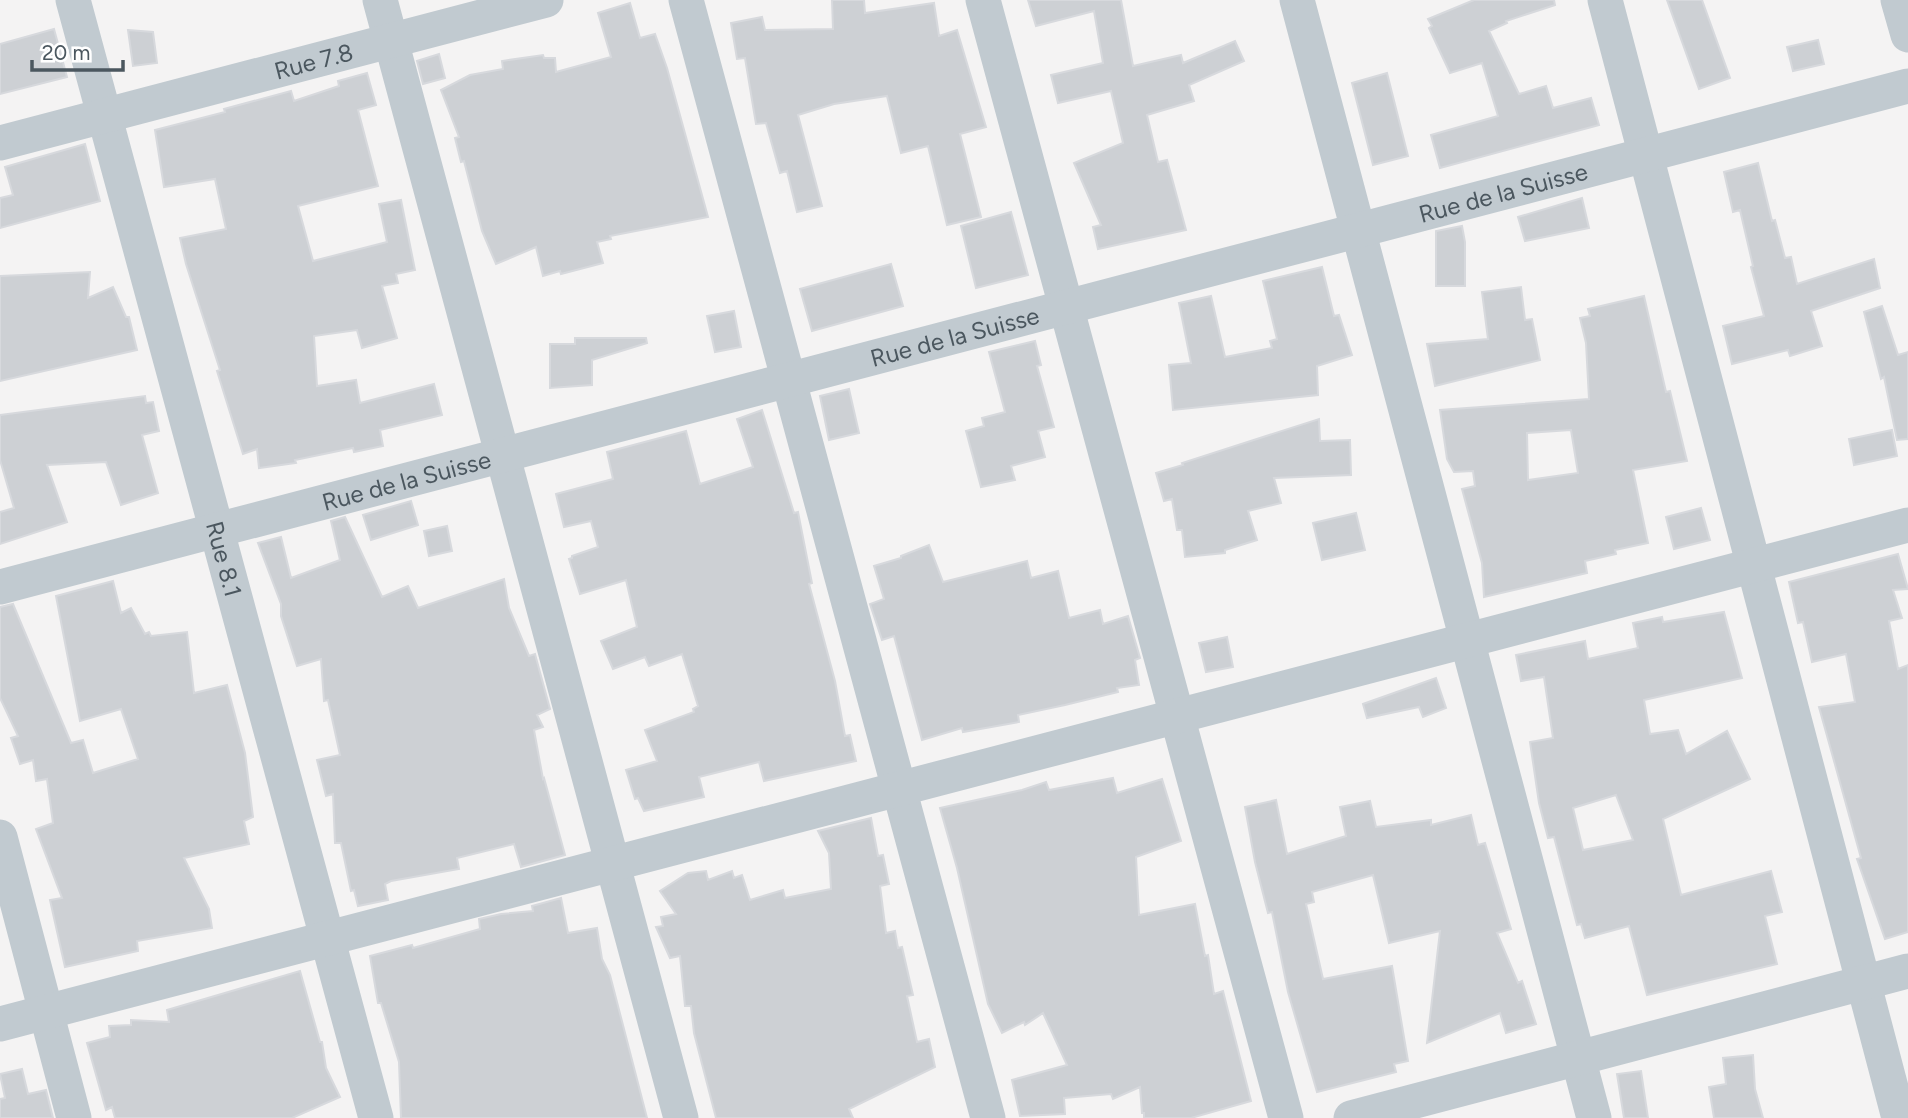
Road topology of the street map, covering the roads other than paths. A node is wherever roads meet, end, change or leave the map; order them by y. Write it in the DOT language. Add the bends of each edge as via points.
graph roads {
  1 [pos="73,0"];
  2 [pos="380,0"];
  3 [pos="546,0"];
  4 [pos="686,0"];
  5 [pos="983,0"];
  6 [pos="1297,0"];
  7 [pos="1605,0"];
  8 [pos="1898,0"];
  9 [pos="1908,35"];
  10 [pos="391,41"];
  11 [pos="1908,86"];
  12 [pos="105,116"];
  13 [pos="0,143"];
  14 [pos="1646,155"];
  15 [pos="1358,231"];
  16 [pos="1066,307"];
  17 [pos="789,380"];
  18 [pos="503,455"];
  19 [pos="1908,525"];
  20 [pos="217,530"];
  21 [pos="1754,565"];
  22 [pos="0,587"];
  23 [pos="1467,640"];
  24 [pos="1177,717"];
  25 [pos="899,790"];
  26 [pos="0,837"];
  27 [pos="612,864"];
  28 [pos="327,939"];
  29 [pos="1908,971"];
  30 [pos="1863,983"];
  31 [pos="46,1013"];
  32 [pos="0,1024"];
  33 [pos="1578,1058"];
  34 [pos="74,1118"];
  35 [pos="376,1118"];
  36 [pos="681,1118"];
  37 [pos="988,1118"];
  38 [pos="1286,1118"];
  39 [pos="1351,1118"];
  40 [pos="1594,1118"];
  41 [pos="1899,1118"];
  1 -- 12 [label="street, Rue 8.1"];
  2 -- 10 [label="street"];
  3 -- 10 [label="street, Rue 7.8"];
  4 -- 17 [label="street"];
  5 -- 16 [label="street"];
  6 -- 15 [label="street"];
  7 -- 14 [label="street"];
  8 -- 9 [label="street"];
  10 -- 12 [label="street, Rue 7.8"];
  10 -- 18 [label="street"];
  11 -- 14 [label="street, Rue de la Suisse"];
  12 -- 13 [label="street, Rue 7.8"];
  12 -- 20 [label="street, Rue 8.1"];
  14 -- 15 [label="street, Rue de la Suisse"];
  14 -- 21 [label="street"];
  15 -- 16 [label="street, Rue de la Suisse"];
  15 -- 23 [label="street"];
  16 -- 17 [label="street, Rue de la Suisse"];
  16 -- 24 [label="street"];
  17 -- 18 [label="street, Rue de la Suisse"];
  17 -- 25 [label="street"];
  18 -- 20 [label="street, Rue de la Suisse"];
  18 -- 27 [label="street"];
  19 -- 21 [label="street"];
  20 -- 22 [label="street, Rue de la Suisse"];
  20 -- 28 [label="street, Rue 8.1"];
  21 -- 23 [label="street"];
  21 -- 30 [label="street"];
  23 -- 24 [label="street"];
  23 -- 33 [label="street"];
  24 -- 25 [label="street"];
  24 -- 38 [label="street"];
  25 -- 27 [label="street"];
  25 -- 37 [label="street"];
  26 -- 31 [label="street"];
  27 -- 28 [label="street"];
  27 -- 36 [label="street"];
  28 -- 31 [label="street"];
  28 -- 35 [label="street, Rue 8.1"];
  29 -- 30 [label="street"];
  30 -- 33 [label="street"];
  30 -- 41 [label="street"];
  31 -- 32 [label="street"];
  31 -- 34 [label="street"];
  33 -- 39 [label="street"];
  33 -- 40 [label="street"];
}
